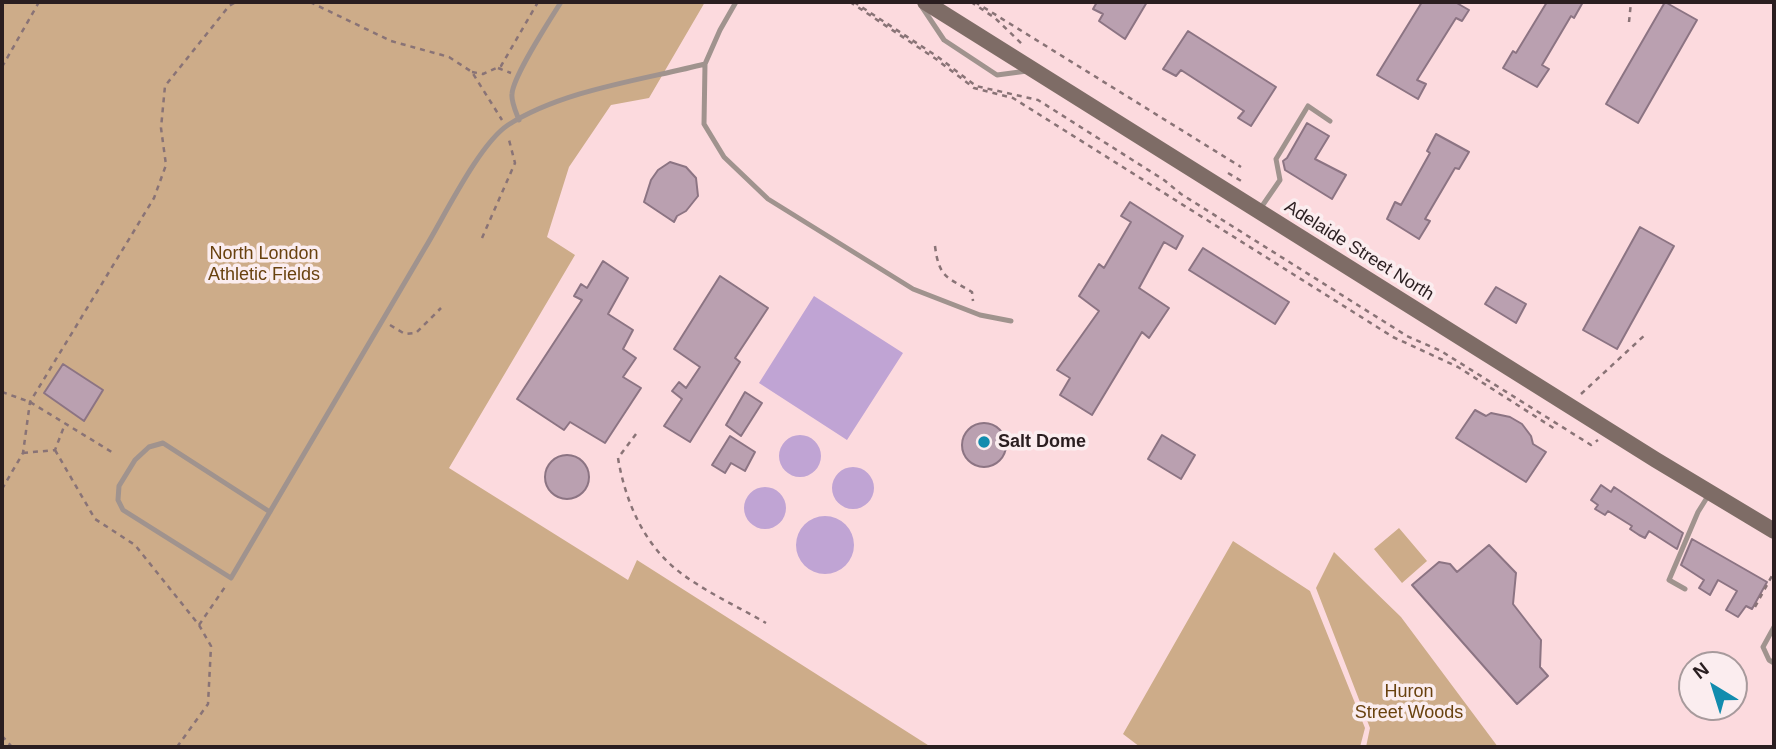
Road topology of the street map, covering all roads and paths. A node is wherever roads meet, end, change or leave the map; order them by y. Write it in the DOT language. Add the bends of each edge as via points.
graph roads {
  1 [pos="39,2"];
  2 [pos="236,2"];
  3 [pos="310,2"];
  4 [pos="538,2"];
  5 [pos="561,2"];
  6 [pos="736,2"];
  7 [pos="852,2"];
  8 [pos="919,2"];
  9 [pos="925,2"];
  10 [pos="973,2"];
  11 [pos="1631,2"];
  12 [pos="1629,22"];
  13 [pos="1032,50"];
  14 [pos="705,64"];
  15 [pos="2,67"];
  16 [pos="498,68"];
  17 [pos="1033,70"];
  18 [pos="472,72"];
  19 [pos="512,74"];
  20 [pos="519,120"];
  21 [pos="1330,121"];
  22 [pos="506,127"];
  23 [pos="1241,167"];
  24 [pos="1225,171"];
  25 [pos="1263,204"];
  26 [pos="482,239"];
  27 [pos="935,246"];
  28 [pos="441,308"];
  29 [pos="975,313"];
  30 [pos="382,321"];
  31 [pos="1011,321"];
  32 [pos="1647,333"];
  33 [pos="2,392"];
  34 [pos="1581,394"];
  35 [pos="30,402"];
  36 [pos="65,423"];
  37 [pos="1555,429"];
  38 [pos="1611,431"];
  39 [pos="636,434"];
  40 [pos="55,450"];
  41 [pos="23,453"];
  42 [pos="115,454"];
  43 [pos="2,489"];
  44 [pos="1710,493"];
  45 [pos="270,512"];
  46 [pos="1774,531"];
  47 [pos="1774,572"];
  48 [pos="231,578"];
  49 [pos="1685,589"];
  50 [pos="1755,607"];
  51 [pos="766,623"];
  52 [pos="199,625"];
  53 [pos="1774,627"];
  54 [pos="1774,663"];
  55 [pos="2,736"];
  56 [pos="12,747"];
  57 [pos="177,747"];
  1 -- 15 [label="path"];
  2 -- 35 [label="path" via="165,86 161,128 166,165 154,198"];
  3 -- 18 [label="path" via="391,41 449,57"];
  4 -- 16 [label="path"];
  5 -- 20 [label="lane" via="512,92"];
  6 -- 14 [label="lane"];
  7 -- 37 [label="path" via="974,88 1013,98 1393,337 1458,367"];
  7 -- 38 [label="path" via="976,86 1038,100 1407,335 1441,351 1591,445"];
  8 -- 17 [label="lane" via="944,40 997,75"];
  9 -- 17 [label="main road, Adelaide Street North"];
  10 -- 13 [label="path"];
  10 -- 23 [label="path"];
  11 -- 12 [label="path"];
  14 -- 20 [label="lane" via="558,100"];
  14 -- 29 [label="lane" via="704,124 724,157 768,199 913,289"];
  16 -- 18 [label="path" via="483,74"];
  16 -- 19 [label="path"];
  17 -- 25 [label="main road, Adelaide Street North"];
  18 -- 22 [label="path"];
  20 -- 22 [label="lane"];
  21 -- 25 [label="lane" via="1308,106 1276,159 1280,180"];
  22 -- 26 [label="path" via="515,163"];
  22 -- 30 [label="lane" via="480,155"];
  24 -- 25 [label="path"];
  25 -- 38 [label="main road, Adelaide Street North"];
  27 -- 29 [label="path" via="943,275 972,292"];
  28 -- 30 [label="path" via="415,333 405,334"];
  29 -- 31 [label="lane"];
  30 -- 45 [label="lane"];
  32 -- 34 [label="path"];
  33 -- 35 [label="path"];
  35 -- 36 [label="path"];
  35 -- 41 [label="path"];
  36 -- 40 [label="path"];
  36 -- 42 [label="path"];
  38 -- 44 [label="main road, Adelaide Street North"];
  39 -- 51 [label="path" via="618,458 637,521 678,571"];
  40 -- 41 [label="path"];
  40 -- 52 [label="path" via="95,519 135,545"];
  41 -- 43 [label="path"];
  44 -- 46 [label="main road, Adelaide Street North"];
  44 -- 49 [label="lane" via="1669,580"];
  45 -- 48 [label="lane"];
  45 -- 48 [label="lane" via="163,443 149,447 135,460 119,486 123,510"];
  47 -- 50 [label="path"];
  48 -- 52 [label="path"];
  52 -- 57 [label="path" via="211,646 208,704"];
  53 -- 54 [label="lane" via="1763,647"];
  55 -- 56 [label="path"];
}
